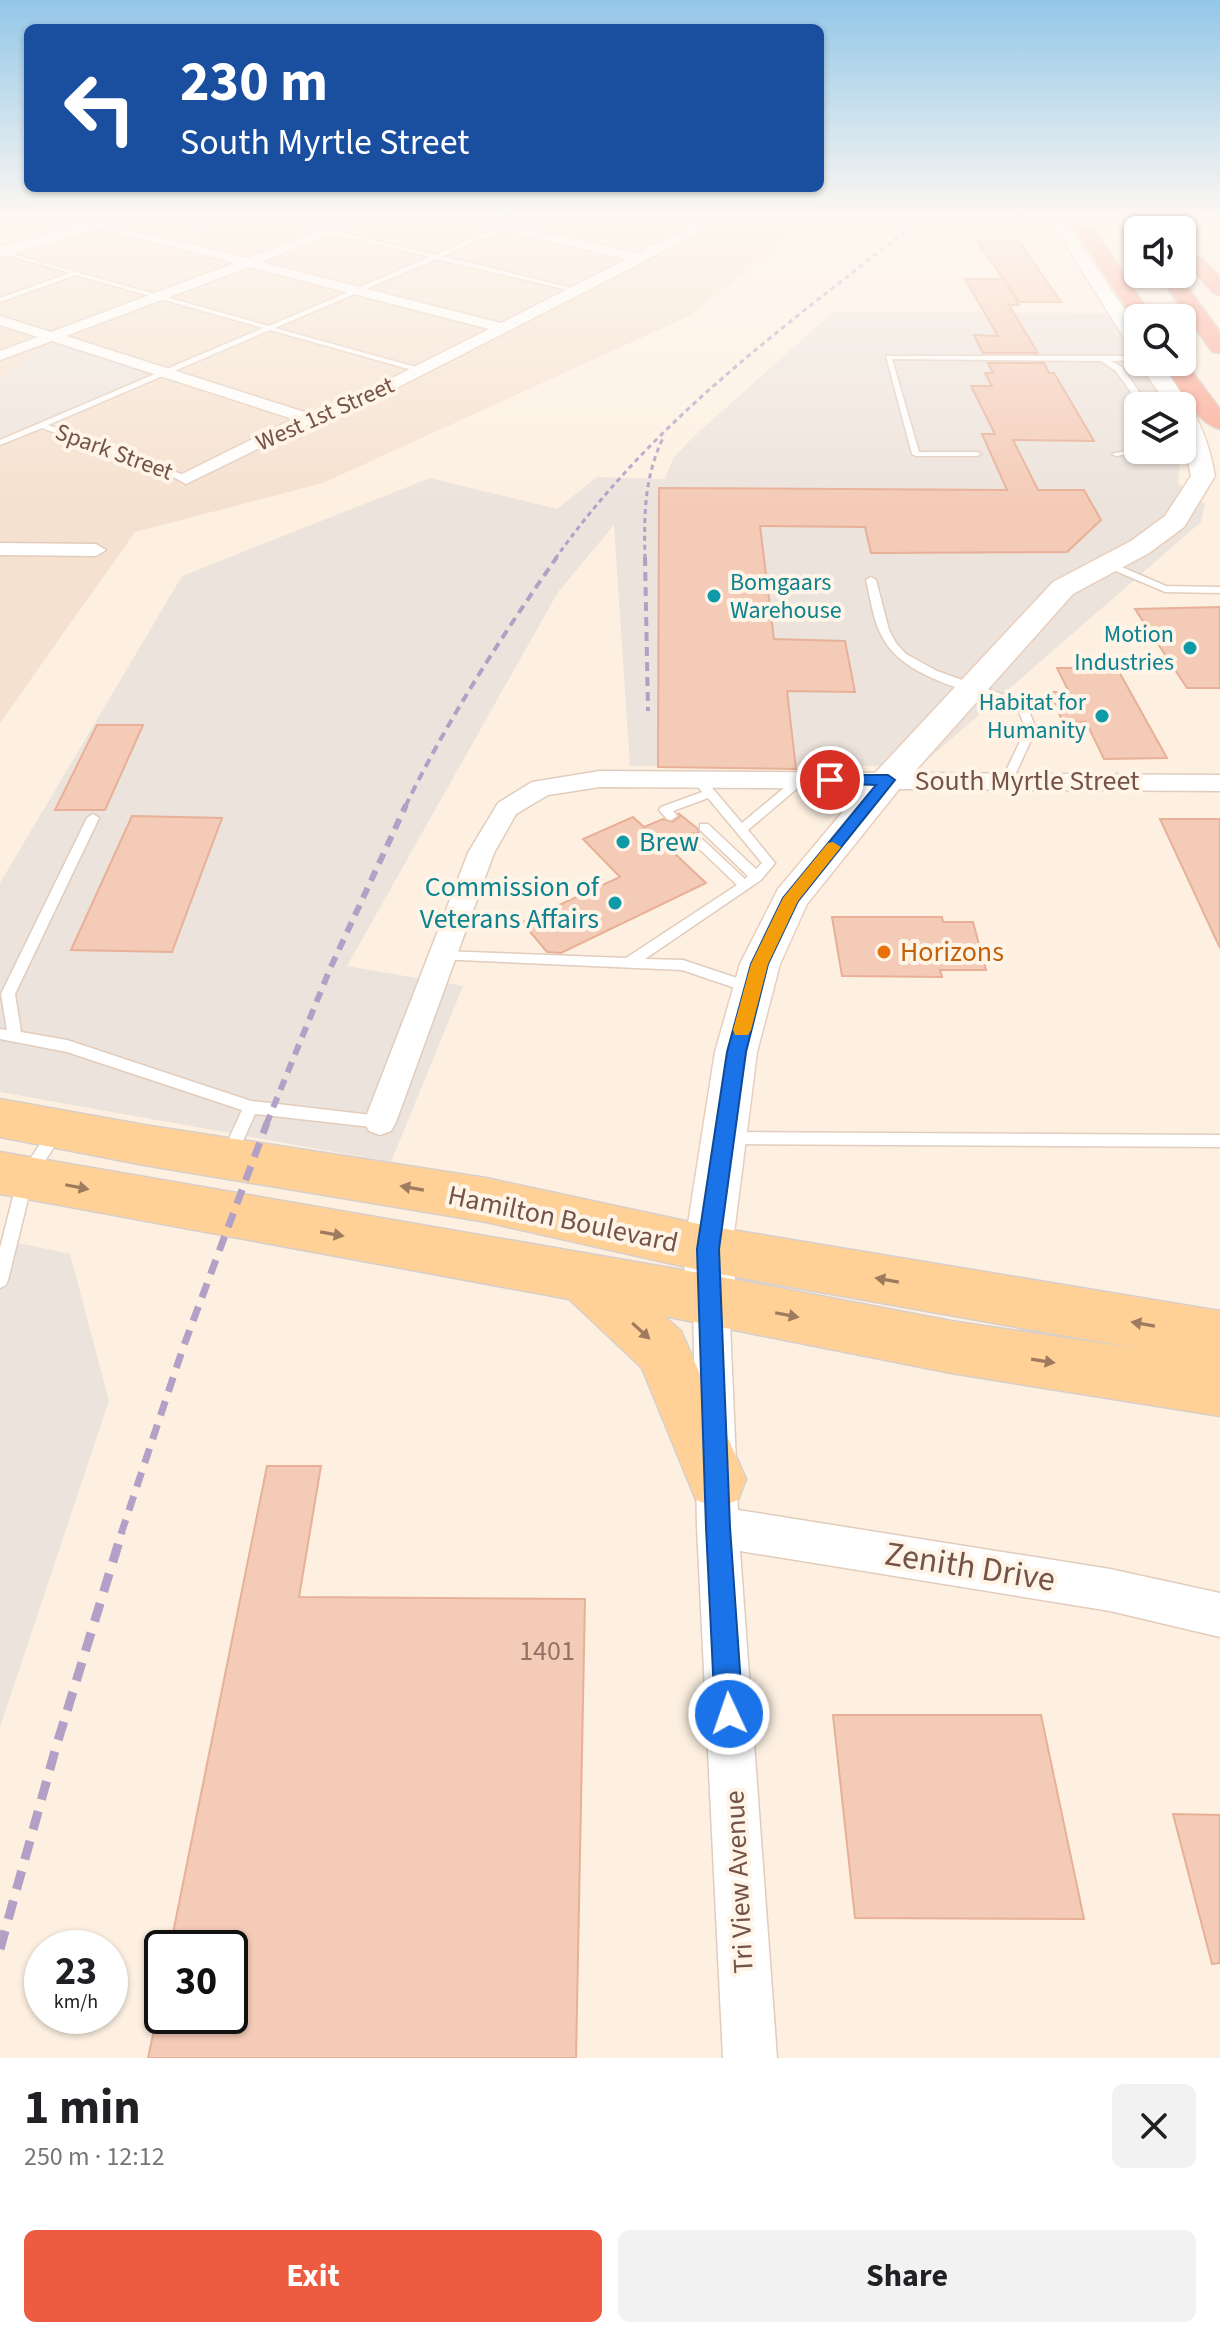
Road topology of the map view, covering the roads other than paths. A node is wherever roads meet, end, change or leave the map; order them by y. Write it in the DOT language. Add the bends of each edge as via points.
graph roads {
  1 [pos="116,312"];
  2 [pos="215,312"];
  3 [pos="306,312"];
  4 [pos="441,312"];
  5 [pos="535,312"];
  6 [pos="1195,312"];
  7 [pos="0,320"];
  8 [pos="269,327"];
  9 [pos="504,328"];
  10 [pos="53,336"];
  11 [pos="1220,347"];
  12 [pos="0,356"];
  13 [pos="1124,358"];
  14 [pos="1103,359"];
  15 [pos="420,371"];
  16 [pos="162,374"];
  17 [pos="1163,376"];
  18 [pos="1181,376"];
  19 [pos="1135,392"];
  20 [pos="1201,414"];
  21 [pos="307,419"];
  22 [pos="41,425"];
  23 [pos="0,443"];
  24 [pos="1124,453"];
  25 [pos="977,454"];
  26 [pos="1116,454"];
  27 [pos="186,479"];
  28 [pos="0,549"];
  29 [pos="96,550"];
  30 [pos="1107,564"];
  31 [pos="871,580"];
  32 [pos="1220,590"];
  33 [pos="972,688"];
  34 [pos="801,780"];
  35 [pos="888,780"];
  36 [pos="1007,781"];
  37 [pos="1220,783"];
  38 [pos="704,786"];
  39 [pos="680,804"];
  40 [pos="690,814"];
  41 [pos="671,816"];
  42 [pos="93,818"];
  43 [pos="704,827"];
  44 [pos="742,829"];
  45 [pos="695,839"];
  46 [pos="757,877"];
  47 [pos="745,886"];
  48 [pos="443,956"];
  49 [pos="627,963"];
  50 [pos="752,989"];
  51 [pos="8,1035"];
  52 [pos="251,1107"];
  53 [pos="0,1118"];
  54 [pos="380,1122"];
  55 [pos="59,1128"];
  56 [pos="722,1138"];
  57 [pos="1220,1141"];
  58 [pos="228,1158"];
  59 [pos="13,1175"];
  60 [pos="709,1274"];
  61 [pos="584,1278"];
  62 [pos="0,1280"];
  63 [pos="1220,1337"];
  64 [pos="1220,1388"];
  65 [pos="717,1503"];
  66 [pos="1220,1615"];
  67 [pos="750,2058"];
  1 -- 10 [label="street"];
  2 -- 8 [label="lane"];
  3 -- 8 [label="lane"];
  4 -- 9 [label="street"];
  5 -- 9 [label="street, West 1st Street"];
  6 -- 11 [label="highway"];
  7 -- 10 [label="street"];
  8 -- 15 [label="lane"];
  8 -- 16 [label="lane"];
  9 -- 15 [label="street, West 1st Street"];
  10 -- 12 [label="street"];
  10 -- 16 [label="street"];
  13 -- 14 [label="lane"];
  14 -- 19 [label="lane" via="1119,369"];
  14 -- 25 [label="lane" via="888,357 916,454"];
  15 -- 21 [label="street, West 1st Street" via="318,422"];
  16 -- 21 [label="street"];
  16 -- 22 [label="lane"];
  17 -- 20 [label="street, Tri View Avenue"];
  18 -- 20 [label="highway"];
  20 -- 30 [label="street, Tri View Avenue" via="1197,440 1203,476 1175,521"];
  21 -- 27 [label="street, West 1st Street"];
  22 -- 23 [label="lane"];
  22 -- 27 [label="lane, Spark Street"];
  24 -- 26 [label="lane"];
  28 -- 29 [label="street"];
  30 -- 32 [label="lane" via="1165,589"];
  30 -- 33 [label="street, Tri View Avenue" via="1063,588"];
  31 -- 33 [label="lane" via="881,623 893,646 916,664"];
  33 -- 35 [label="street, Tri View Avenue"];
  33 -- 36 [label="lane" via="1021,703 1031,729"];
  34 -- 35 [label="street, South Myrtle Street"];
  34 -- 38 [label="street, South Myrtle Street"];
  34 -- 44 [label="lane"];
  35 -- 36 [label="street, South Myrtle Street"];
  35 -- 50 [label="street, Tri View Avenue" via="791,898"];
  36 -- 37 [label="street, South Myrtle Street"];
  38 -- 39 [label="lane"];
  38 -- 44 [label="lane"];
  38 -- 48 [label="street, South Myrtle Street" via="600,779 541,788 507,809 481,853"];
  39 -- 40 [label="lane"];
  39 -- 41 [label="lane" via="665,810"];
  42 -- 51 [label="lane" via="8,994"];
  43 -- 46 [label="lane"];
  44 -- 46 [label="lane" via="769,863"];
  45 -- 47 [label="lane"];
  46 -- 47 [label="lane"];
  47 -- 49 [label="lane"];
  48 -- 49 [label="lane"];
  48 -- 54 [label="street, South Myrtle Street"];
  49 -- 50 [label="lane" via="683,965"];
  50 -- 56 [label="street, Tri View Avenue"];
  51 -- 52 [label="lane" via="67,1046"];
  52 -- 54 [label="lane"];
  52 -- 58 [label="lane"];
  53 -- 55 [label="main road, Hamilton Boulevard"];
  55 -- 58 [label="main road, Hamilton Boulevard"];
  55 -- 59 [label="lane"];
  56 -- 57 [label="lane"];
  56 -- 60 [label="street, Tri View Avenue"];
  60 -- 58 [label="main road, Hamilton Boulevard, one-way" via="486,1200"];
  59 -- 61 [label="main road, Hamilton Boulevard, one-way"];
  59 -- 62 [label="lane"];
  60 -- 61 [label="main road, Hamilton Boulevard"];
  63 -- 60 [label="main road, Hamilton Boulevard, one-way"];
  60 -- 64 [label="main road, Hamilton Boulevard, one-way" via="951,1347"];
  60 -- 65 [label="street, Tri View Avenue"];
  61 -- 65 [label="main road, one-way" via="662,1350"];
  65 -- 66 [label="street, Zenith Drive"];
  65 -- 67 [label="street, Tri View Avenue"];
}
